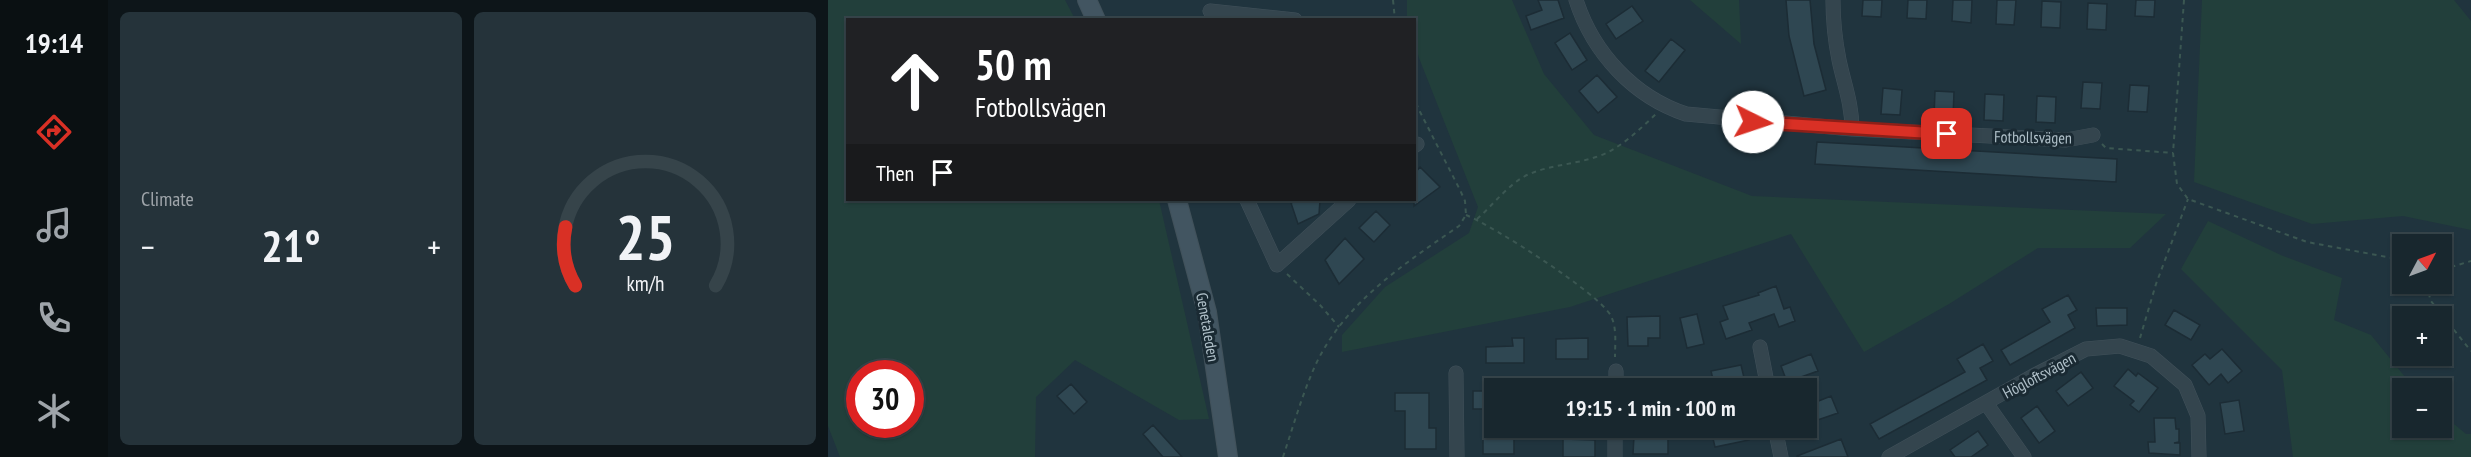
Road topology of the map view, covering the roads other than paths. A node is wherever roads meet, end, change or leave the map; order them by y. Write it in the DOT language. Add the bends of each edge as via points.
graph roads {
  1 [pos="1087,0"];
  2 [pos="1576,0"];
  3 [pos="1833,0"];
  4 [pos="1211,10"];
  5 [pos="1095,18"];
  6 [pos="1277,18"];
  7 [pos="1852,129"];
  8 [pos="2093,135"];
  9 [pos="1177,201"];
  10 [pos="1246,201"];
  11 [pos="1348,201"];
  12 [pos="1760,347"];
  13 [pos="1616,371"];
  14 [pos="1456,373"];
  15 [pos="1616,378"];
  16 [pos="1766,378"];
  17 [pos="1986,403"];
  18 [pos="1615,438"];
  19 [pos="1777,438"];
  20 [pos="1228,457"];
  21 [pos="1457,457"];
  22 [pos="1615,457"];
  23 [pos="1781,457"];
  24 [pos="1889,457"];
  25 [pos="2024,457"];
  26 [pos="2199,457"];
  1 -- 5 [label="main road"];
  2 -- 7 [label="street, Fotbollsvägen" via="1583,22 1614,68 1663,107 1686,114"];
  3 -- 7 [label="street" via="1833,24 1852,109"];
  4 -- 6 [label="street"];
  7 -- 8 [label="street, Fotbollsvägen" via="2066,140"];
  9 -- 20 [label="main road, Genetaleden" via="1207,312"];
  10 -- 11 [label="street" via="1277,265"];
  12 -- 16 [label="street"];
  13 -- 15 [label="street"];
  14 -- 21 [label="street"];
  17 -- 24 [label="street, Högloftsvägen"];
  17 -- 25 [label="street, Högloftsvägen"];
  17 -- 26 [label="street, Högloftsvägen" via="2086,350 2120,346 2151,356 2185,385 2198,416"];
  18 -- 22 [label="street"];
  19 -- 23 [label="street"];
}
